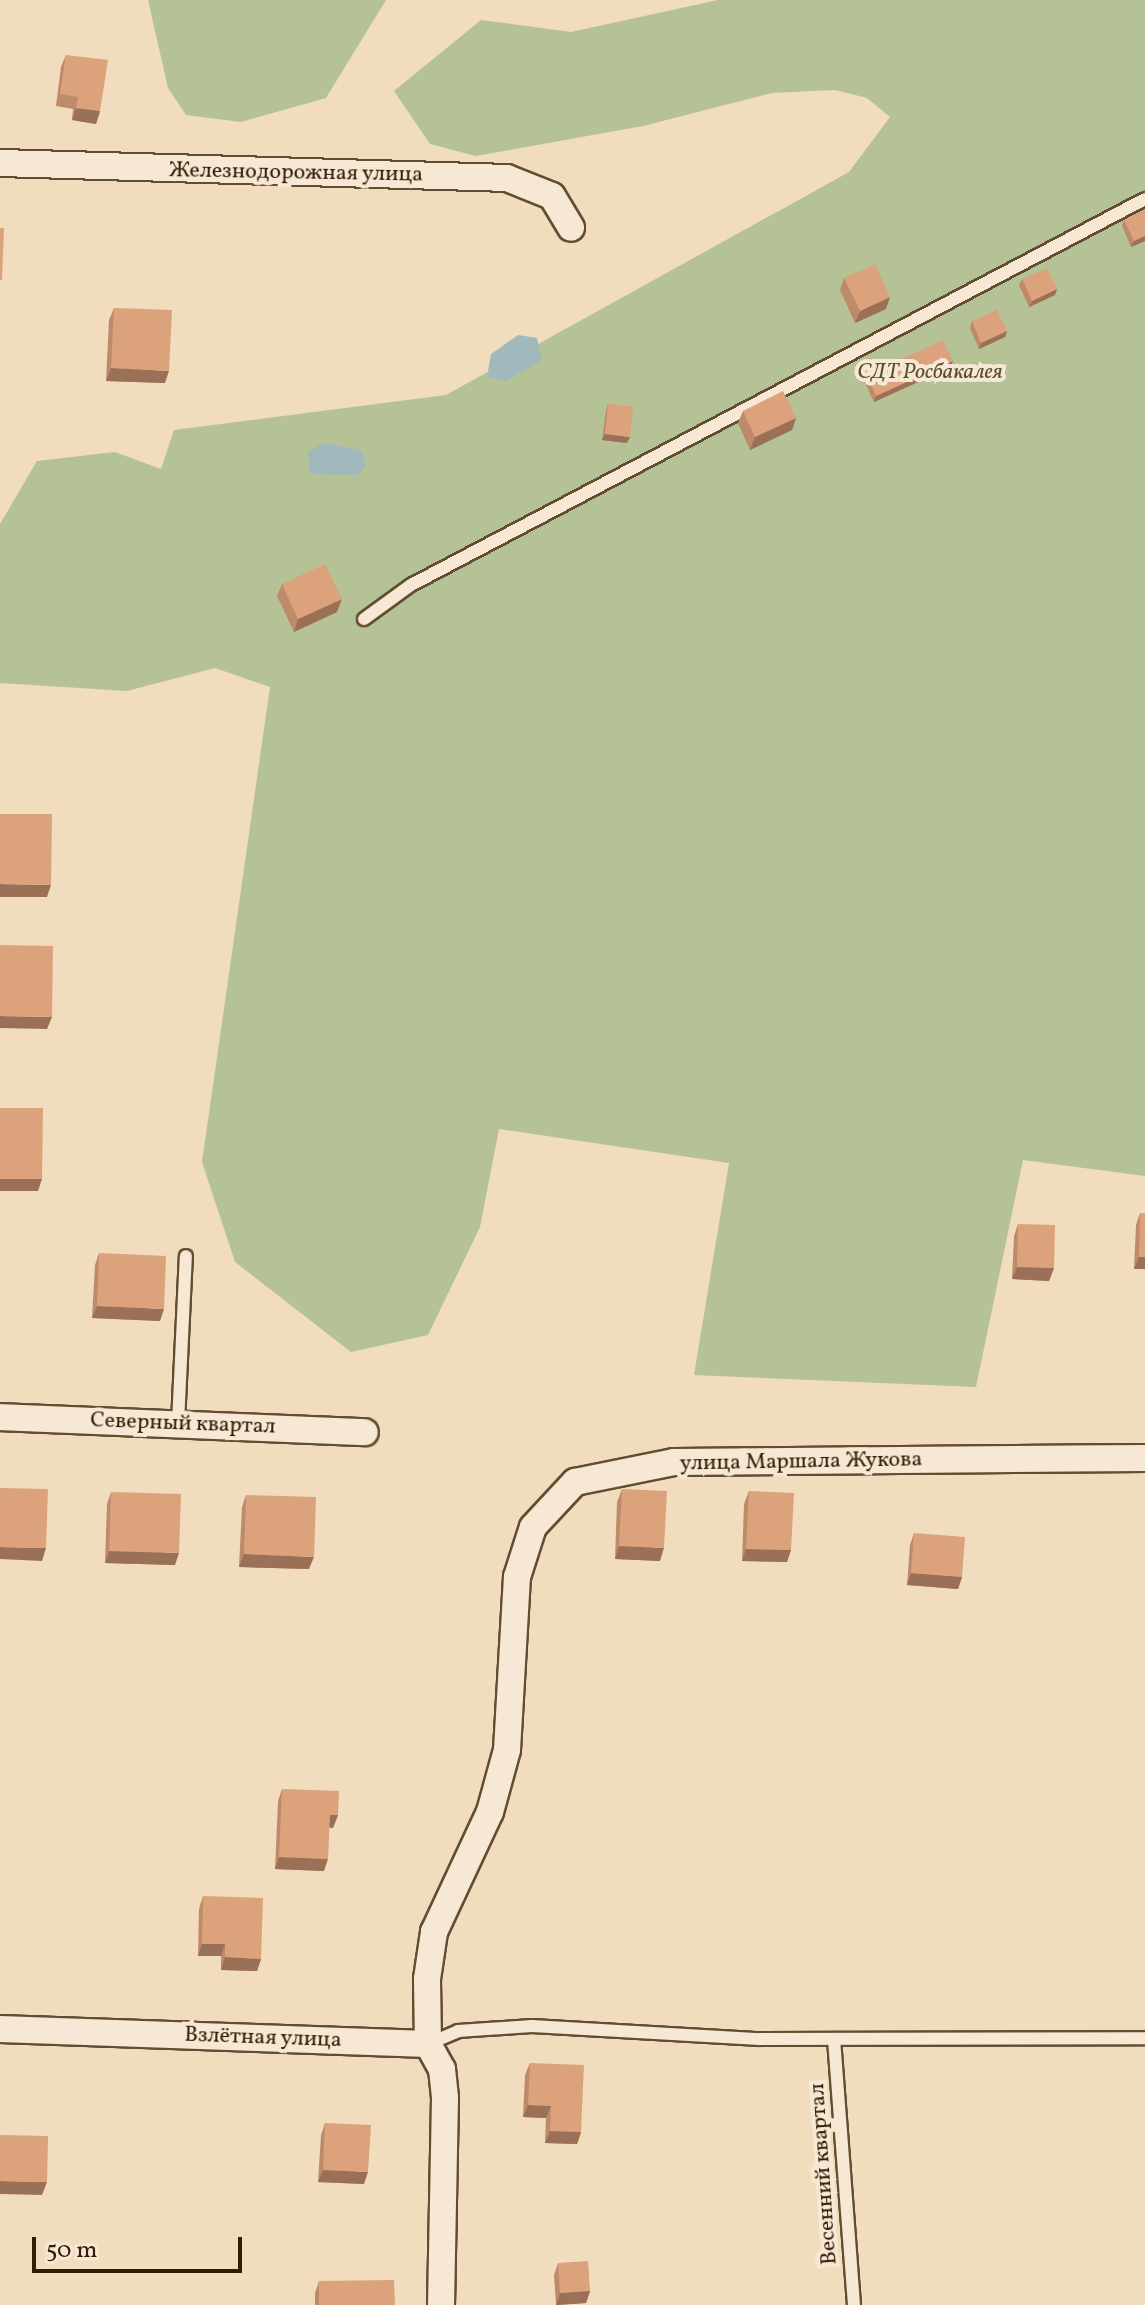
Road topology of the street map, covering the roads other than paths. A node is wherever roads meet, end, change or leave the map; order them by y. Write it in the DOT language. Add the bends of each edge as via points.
graph roads {
  1 [pos="0,163"];
  2 [pos="1145,199"];
  3 [pos="571,228"];
  4 [pos="364,619"];
  5 [pos="186,1256"];
  6 [pos="0,1417"];
  7 [pos="178,1423"];
  8 [pos="365,1432"];
  9 [pos="1145,1458"];
  10 [pos="0,2029"];
  11 [pos="1145,2038"];
  12 [pos="834,2039"];
  13 [pos="428,2044"];
  14 [pos="441,2305"];
  15 [pos="854,2305"];
  1 -- 3 [label="street, Железнодорожная улица" via="507,178 552,196"];
  2 -- 4 [label="lane" via="411,585"];
  5 -- 7 [label="lane"];
  6 -- 7 [label="street, Северный квартал"];
  7 -- 8 [label="street, Северный квартал"];
  9 -- 13 [label="street, улица Маршала Жукова" via="674,1462 575,1482 533,1527 517,1577 507,1750 490,1812 434,1932 427,1979"];
  10 -- 13 [label="street, Взлётная улица"];
  11 -- 12 [label="lane"];
  12 -- 13 [label="lane" via="532,2026 458,2031"];
  12 -- 15 [label="lane, Весенний квартал"];
  13 -- 14 [label="street" via="442,2069"];
}
